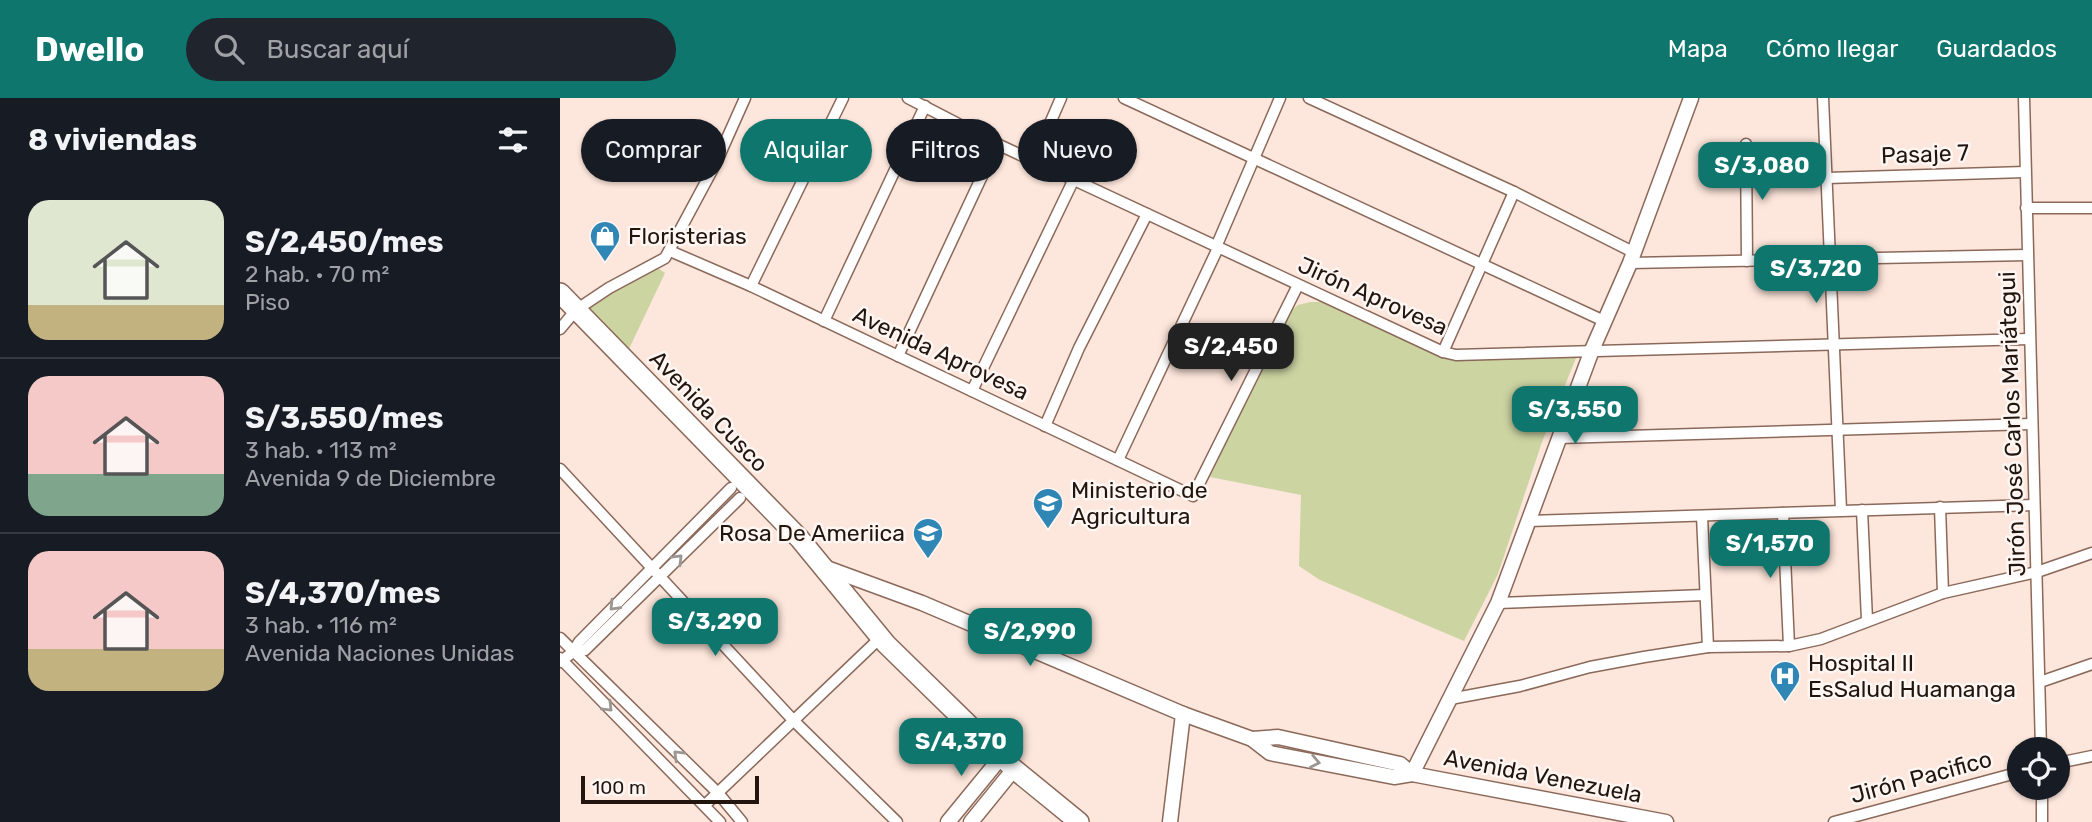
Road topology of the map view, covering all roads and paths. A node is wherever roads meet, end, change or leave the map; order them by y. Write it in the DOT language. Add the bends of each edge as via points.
graph roads {
  1 [pos="745,98"];
  2 [pos="843,98"];
  3 [pos="908,98"];
  4 [pos="1061,98"];
  5 [pos="1124,98"];
  6 [pos="1280,98"];
  7 [pos="1309,98"];
  8 [pos="1691,98"];
  9 [pos="1824,98"];
  10 [pos="2024,98"];
  11 [pos="925,106"];
  12 [pos="950,119"];
  13 [pos="1052,119"];
  14 [pos="1746,144"];
  15 [pos="1253,159"];
  16 [pos="2025,172"];
  17 [pos="1827,178"];
  18 [pos="980,182"];
  19 [pos="1073,182"];
  20 [pos="1080,182"];
  21 [pos="1514,192"];
  22 [pos="2026,208"];
  23 [pos="2092,208"];
  24 [pos="1147,214"];
  25 [pos="1217,248"];
  26 [pos="670,251"];
  27 [pos="2027,255"];
  28 [pos="1632,257"];
  29 [pos="1830,260"];
  30 [pos="1747,261"];
  31 [pos="1482,266"];
  32 [pos="1298,285"];
  33 [pos="751,286"];
  34 [pos="560,293"];
  35 [pos="566,317"];
  36 [pos="824,321"];
  37 [pos="1604,321"];
  38 [pos="2029,338"];
  39 [pos="1834,343"];
  40 [pos="1592,350"];
  41 [pos="1443,352"];
  42 [pos="898,356"];
  43 [pos="972,391"];
  44 [pos="2032,424"];
  45 [pos="1045,426"];
  46 [pos="1837,431"];
  47 [pos="1559,438"];
  48 [pos="1118,460"];
  49 [pos="560,469"];
  50 [pos="736,493"];
  51 [pos="2034,505"];
  52 [pos="1940,507"];
  53 [pos="1841,510"];
  54 [pos="1862,510"];
  55 [pos="1783,513"];
  56 [pos="1702,516"];
  57 [pos="1529,521"];
  58 [pos="2092,553"];
  59 [pos="820,565"];
  60 [pos="652,568"];
  61 [pos="2038,572"];
  62 [pos="660,577"];
  63 [pos="1943,593"];
  64 [pos="1704,595"];
  65 [pos="1498,603"];
  66 [pos="1867,620"];
  67 [pos="560,638"];
  68 [pos="880,638"];
  69 [pos="1789,646"];
  70 [pos="1708,647"];
  71 [pos="573,652"];
  72 [pos="561,660"];
  73 [pos="2092,664"];
  74 [pos="2040,682"];
  75 [pos="1450,699"];
  76 [pos="1184,714"];
  77 [pos="793,720"];
  78 [pos="2041,737"];
  79 [pos="2092,756"];
  80 [pos="2070,761"];
  81 [pos="1008,762"];
  82 [pos="1412,774"];
  83 [pos="2007,775"];
  84 [pos="718,793"];
  85 [pos="2042,800"];
  86 [pos="705,805"];
  87 [pos="720,822"];
  88 [pos="742,822"];
  89 [pos="897,822"];
  90 [pos="948,822"];
  91 [pos="971,822"];
  92 [pos="1079,822"];
  93 [pos="1170,822"];
  94 [pos="1666,822"];
  95 [pos="1834,822"];
  96 [pos="2042,822"];
  1 -- 26 [label="street"];
  2 -- 33 [label="street"];
  3 -- 11 [label="street, Jirón Aprovesa"];
  4 -- 13 [label="street"];
  5 -- 15 [label="street"];
  6 -- 15 [label="street"];
  7 -- 21 [label="street"];
  8 -- 28 [label="street"];
  9 -- 17 [label="street"];
  10 -- 16 [label="street, Jirón José Carlos Mariátegui"];
  11 -- 12 [label="street, Jirón Aprovesa"];
  11 -- 36 [label="street"];
  14 -- 30 [label="street"];
  15 -- 25 [label="street"];
  15 -- 31 [label="street"];
  16 -- 17 [label="street, Pasaje 7"];
  16 -- 22 [label="street, Jirón José Carlos Mariátegui"];
  17 -- 29 [label="street"];
  18 -- 42 [label="street"];
  19 -- 43 [label="street"];
  20 -- 24 [label="street, Jirón Aprovesa"];
  21 -- 28 [label="street"];
  21 -- 31 [label="street"];
  22 -- 23 [label="street"];
  22 -- 27 [label="street, Jirón José Carlos Mariátegui"];
  24 -- 25 [label="street, Jirón Aprovesa"];
  24 -- 45 [label="street"];
  25 -- 32 [label="street, Jirón Aprovesa"];
  25 -- 48 [label="street"];
  26 -- 33 [label="street, Avenida Aprovesa"];
  26 -- 35 [label="street"];
  27 -- 29 [label="street"];
  27 -- 38 [label="street, Jirón José Carlos Mariátegui"];
  28 -- 30 [label="street"];
  28 -- 37 [label="street"];
  29 -- 30 [label="street"];
  29 -- 39 [label="street"];
  31 -- 37 [label="street"];
  31 -- 41 [label="street"];
  32 -- 41 [label="street, Jirón Aprovesa"];
  32 -- 48 [label="street, Avenida Aprovesa" via="1193,496"];
  33 -- 36 [label="street, Avenida Aprovesa"];
  34 -- 35 [label="highway, Avenida Cusco"];
  35 -- 50 [label="highway, Avenida Cusco"];
  35 -- 59 [label="highway, Avenida Cusco" via="799,538"];
  36 -- 42 [label="street, Avenida Aprovesa"];
  37 -- 40 [label="street"];
  38 -- 39 [label="street, Jirón Aprovesa"];
  38 -- 44 [label="street, Jirón José Carlos Mariátegui"];
  39 -- 40 [label="street, Jirón Aprovesa"];
  39 -- 46 [label="street"];
  40 -- 41 [label="street, Jirón Aprovesa"];
  40 -- 47 [label="street"];
  42 -- 43 [label="street, Avenida Aprovesa"];
  43 -- 45 [label="street, Avenida Aprovesa"];
  44 -- 46 [label="street"];
  44 -- 51 [label="street, Jirón José Carlos Mariátegui"];
  45 -- 48 [label="street, Avenida Aprovesa"];
  46 -- 47 [label="street"];
  46 -- 53 [label="street"];
  47 -- 57 [label="street"];
  49 -- 60 [label="street"];
  50 -- 59 [label="highway, Avenida Cusco" via="798,554"];
  50 -- 60 [label="street"];
  62 -- 50 [label="street, one-way"];
  51 -- 52 [label="street"];
  51 -- 61 [label="street, Jirón José Carlos Mariátegui"];
  52 -- 54 [label="street"];
  52 -- 63 [label="street"];
  53 -- 54 [label="street"];
  53 -- 55 [label="street"];
  54 -- 66 [label="street"];
  55 -- 56 [label="street"];
  55 -- 69 [label="street"];
  56 -- 57 [label="street"];
  56 -- 64 [label="street"];
  57 -- 65 [label="street"];
  58 -- 61 [label="street"];
  59 -- 68 [label="highway, Avenida Cusco"];
  59 -- 76 [label="street, Avenida Venezuela"];
  60 -- 62 [label="street"];
  60 -- 71 [label="street, one-way"];
  61 -- 63 [label="street"];
  61 -- 74 [label="street, Jirón José Carlos Mariátegui"];
  62 -- 71 [label="street" via="585,650"];
  62 -- 77 [label="street"];
  63 -- 66 [label="street"];
  64 -- 65 [label="street"];
  64 -- 70 [label="street"];
  65 -- 75 [label="street"];
  66 -- 69 [label="street"];
  67 -- 71 [label="street"];
  68 -- 77 [label="street"];
  68 -- 81 [label="highway, Avenida Cusco"];
  69 -- 70 [label="street"];
  70 -- 75 [label="street" via="1590,667"];
  71 -- 72 [label="street"];
  84 -- 71 [label="street, one-way"];
  72 -- 86 [label="street, one-way"];
  73 -- 74 [label="street"];
  74 -- 78 [label="street, Jirón José Carlos Mariátegui"];
  75 -- 82 [label="street"];
  76 -- 82 [label="street, Avenida Venezuela" via="1252,739 1269,753 1394,777"];
  76 -- 93 [label="street"];
  77 -- 84 [label="street"];
  77 -- 89 [label="street"];
  79 -- 80 [label="street"];
  81 -- 90 [label="street"];
  81 -- 91 [label="street"];
  81 -- 92 [label="highway, Avenida Cusco"];
  82 -- 94 [label="street, Avenida Venezuela"];
  83 -- 95 [label="street, Jirón Pacifico"];
  84 -- 86 [label="street"];
  84 -- 88 [label="street"];
  85 -- 96 [label="street"];
  86 -- 87 [label="street"];
}
